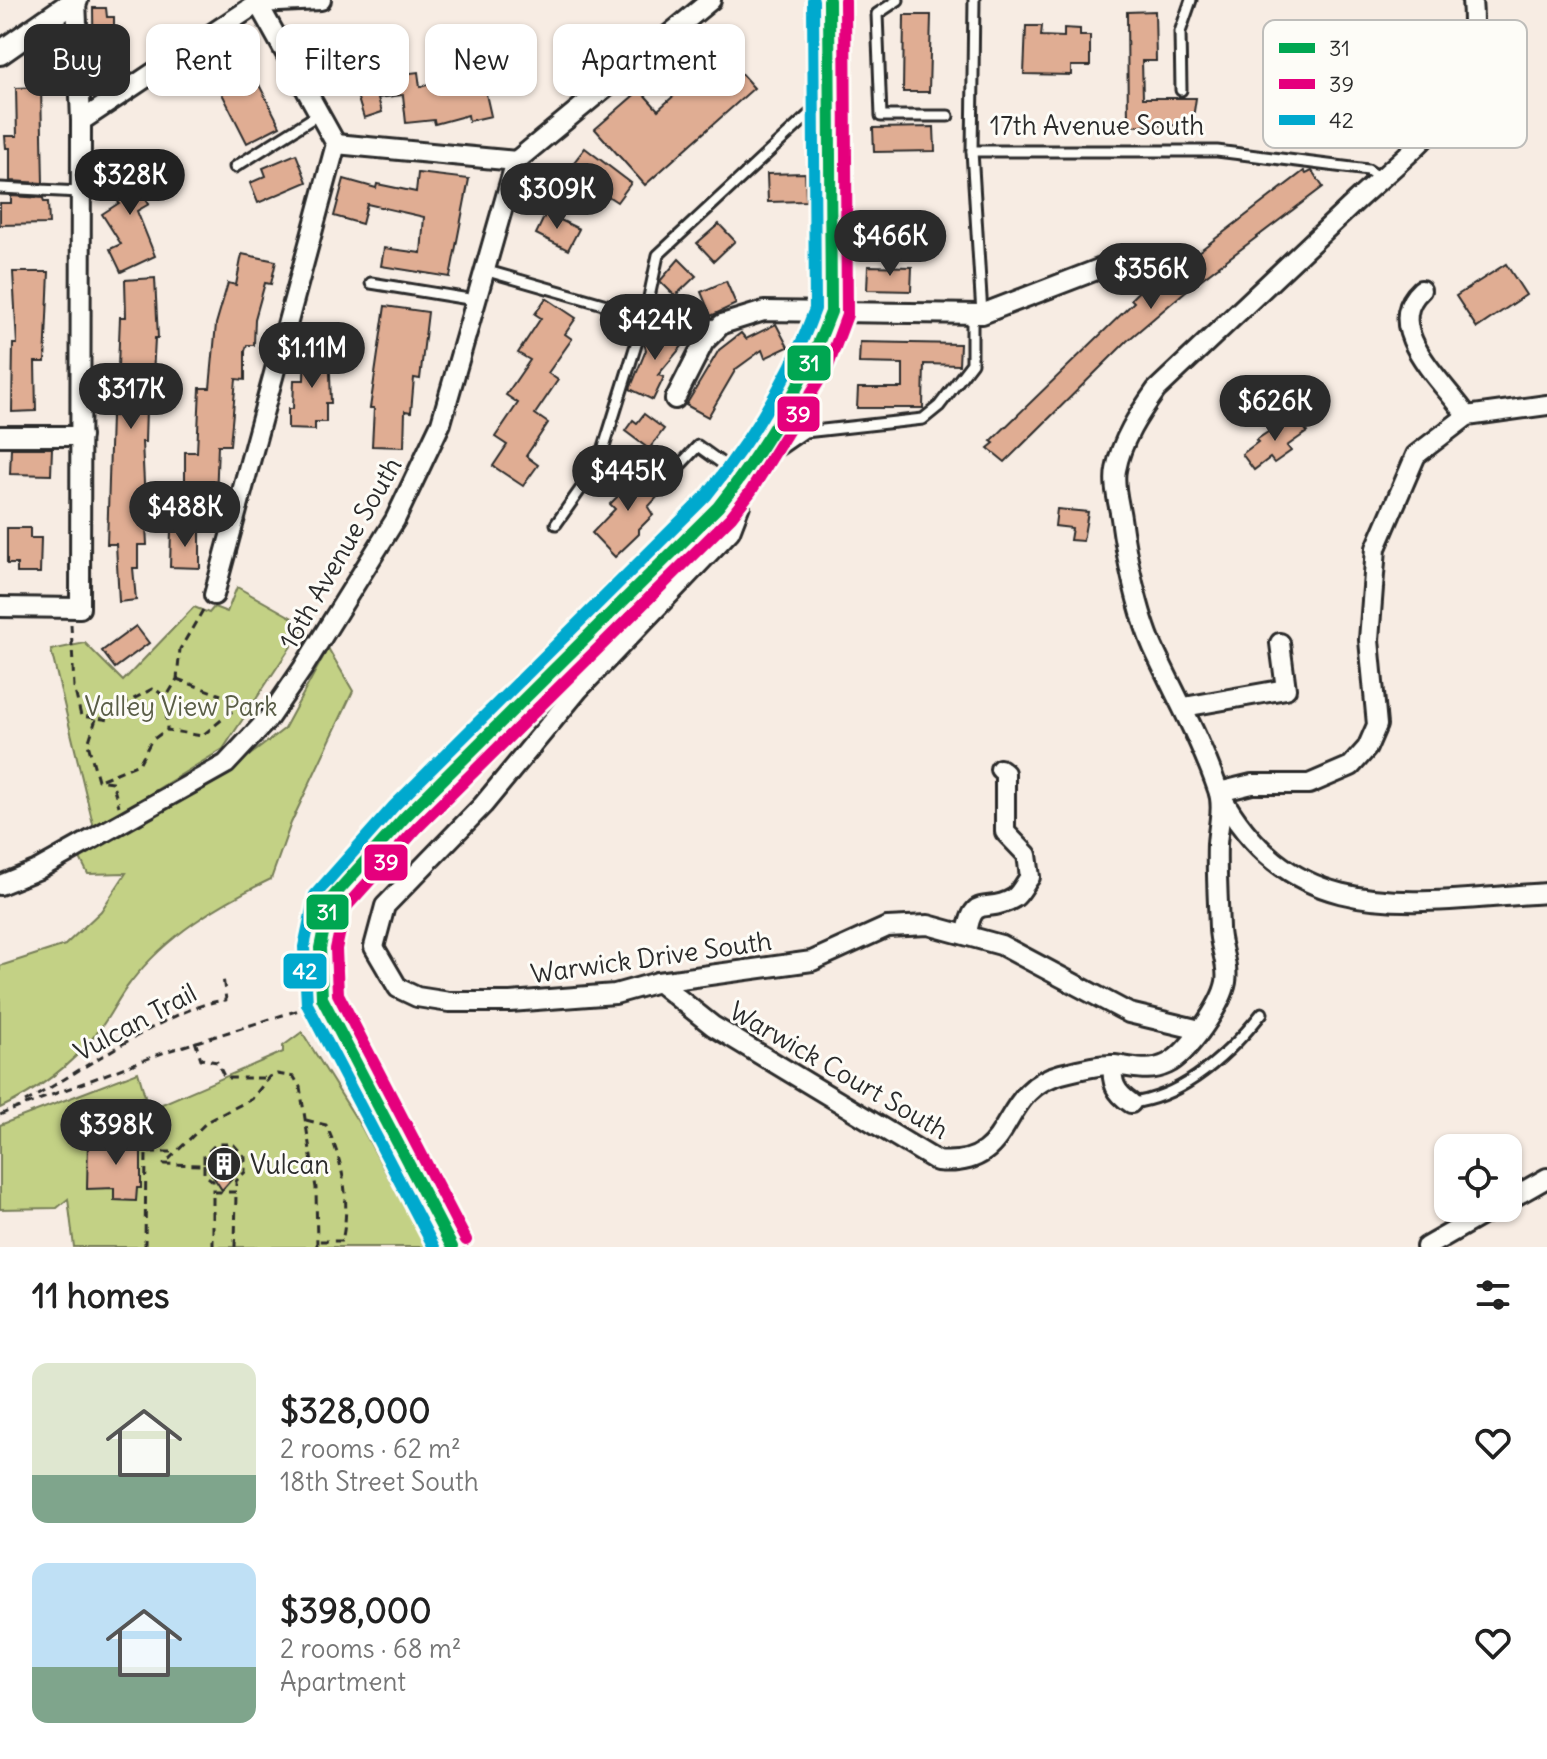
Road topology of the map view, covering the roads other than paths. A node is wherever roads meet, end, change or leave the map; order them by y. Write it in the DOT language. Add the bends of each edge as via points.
graph roads {
  1 [pos="76,0"];
  2 [pos="321,0"];
  3 [pos="711,0"];
  4 [pos="829,0"];
  5 [pos="898,0"];
  6 [pos="974,0"];
  7 [pos="1191,0"];
  8 [pos="257,2"];
  9 [pos="0,53"];
  10 [pos="1181,90"];
  11 [pos="832,93"];
  12 [pos="319,114"];
  13 [pos="948,116"];
  14 [pos="81,121"];
  15 [pos="336,144"];
  16 [pos="1411,148"];
  17 [pos="972,151"];
  18 [pos="516,161"];
  19 [pos="235,167"];
  20 [pos="1380,178"];
  21 [pos="0,188"];
  22 [pos="80,192"];
  23 [pos="1112,264"];
  24 [pos="484,270"];
  25 [pos="371,283"];
  26 [pos="1421,290"];
  27 [pos="475,300"];
  28 [pos="831,312"];
  29 [pos="645,313"];
  30 [pos="977,314"];
  31 [pos="715,331"];
  32 [pos="675,399"];
  33 [pos="1547,405"];
  34 [pos="1467,416"];
  35 [pos="0,436"];
  36 [pos="81,436"];
  37 [pos="761,445"];
  38 [pos="667,479"];
  39 [pos="739,480"];
  40 [pos="556,524"];
  41 [pos="208,603"];
  42 [pos="0,607"];
  43 [pos="1280,643"];
  44 [pos="1184,707"];
  45 [pos="1000,769"];
  46 [pos="1219,792"];
  47 [pos="0,885"];
  48 [pos="1547,893"];
  49 [pos="967,934"];
  50 [pos="658,982"];
  51 [pos="1262,1013"];
  52 [pos="1200,1030"];
  53 [pos="1113,1065"];
  54 [pos="1131,1103"];
  55 [pos="1547,1178"];
  56 [pos="1522,1192"];
  57 [pos="1470,1222"];
  58 [pos="452,1247"];
  59 [pos="1426,1247"];
  1 -- 9 [label="street"];
  1 -- 14 [label="street"];
  2 -- 8 [label="street"];
  3 -- 18 [label="street"];
  4 -- 11 [label="street"];
  5 -- 13 [label="lane" via="877,14 881,116"];
  6 -- 17 [label="lane"];
  7 -- 10 [label="lane" via="1180,32"];
  8 -- 12 [label="street"];
  8 -- 14 [label="street"];
  11 -- 28 [label="street"];
  11 -- 29 [label="lane" via="658,255"];
  12 -- 15 [label="street"];
  12 -- 19 [label="lane"];
  14 -- 22 [label="street"];
  15 -- 18 [label="street"];
  15 -- 41 [label="street"];
  16 -- 20 [label="street"];
  17 -- 20 [label="lane, 17th Avenue South" via="1217,151 1368,170"];
  17 -- 30 [label="lane, 17th Avenue South"];
  18 -- 24 [label="street, 16th Avenue South"];
  20 -- 44 [label="street" via="1156,390 1121,452 1115,474 1123,532 1152,644"];
  21 -- 22 [label="lane"];
  22 -- 36 [label="street"];
  23 -- 30 [label="street"];
  24 -- 27 [label="street, 16th Avenue South"];
  24 -- 29 [label="lane"];
  25 -- 27 [label="lane"];
  26 -- 34 [label="street" via="1409,301 1405,320 1411,340"];
  27 -- 47 [label="street, 16th Avenue South" via="441,423 395,520 268,719 226,764 37,870"];
  28 -- 30 [label="street"];
  28 -- 31 [label="street" via="764,311"];
  28 -- 37 [label="street" via="814,358"];
  29 -- 31 [label="street" via="685,318"];
  29 -- 40 [label="lane" via="599,463"];
  30 -- 37 [label="lane, 17th Avenue South" via="972,363 923,419 805,432 779,450"];
  31 -- 32 [label="street"];
  33 -- 34 [label="street"];
  34 -- 46 [label="street" via="1416,455 1376,548 1369,640 1377,725 1367,748 1351,766 1309,784 1252,784"];
  35 -- 36 [label="street"];
  36 -- 42 [label="street" via="76,613"];
  37 -- 39 [label="street"];
  38 -- 39 [label="lane" via="698,446"];
  39 -- 50 [label="street, Warwick Drive South" via="740,505 730,531 578,690 483,805 385,906 374,947 398,988 449,1002 569,999"];
  39 -- 58 [label="street" via="692,536 405,817 330,900 320,948 322,998"];
  43 -- 44 [label="street" via="1286,689"];
  44 -- 46 [label="street"];
  45 -- 49 [label="street" via="1005,773 1005,832 1027,855 1030,877 1015,898 975,909"];
  46 -- 48 [label="street" via="1237,826 1261,851 1320,889 1370,901"];
  46 -- 52 [label="street, Warwick Court South" via="1219,943 1227,970 1221,994"];
  49 -- 50 [label="street, Warwick Drive South" via="928,925 887,927 812,961"];
  49 -- 52 [label="street, Warwick Drive South" via="1001,945 1129,1013"];
  50 -- 53 [label="street, Warwick Court South" via="713,1026 937,1161 962,1163 987,1153 1036,1085 1058,1075"];
  51 -- 54 [label="lane" via="1227,1051 1183,1085 1152,1100"];
  52 -- 53 [label="street, Warwick Court South" via="1169,1063 1135,1070"];
  53 -- 54 [label="street" via="1118,1095"];
  55 -- 56 [label="street"];
  57 -- 59 [label="street"];
}
